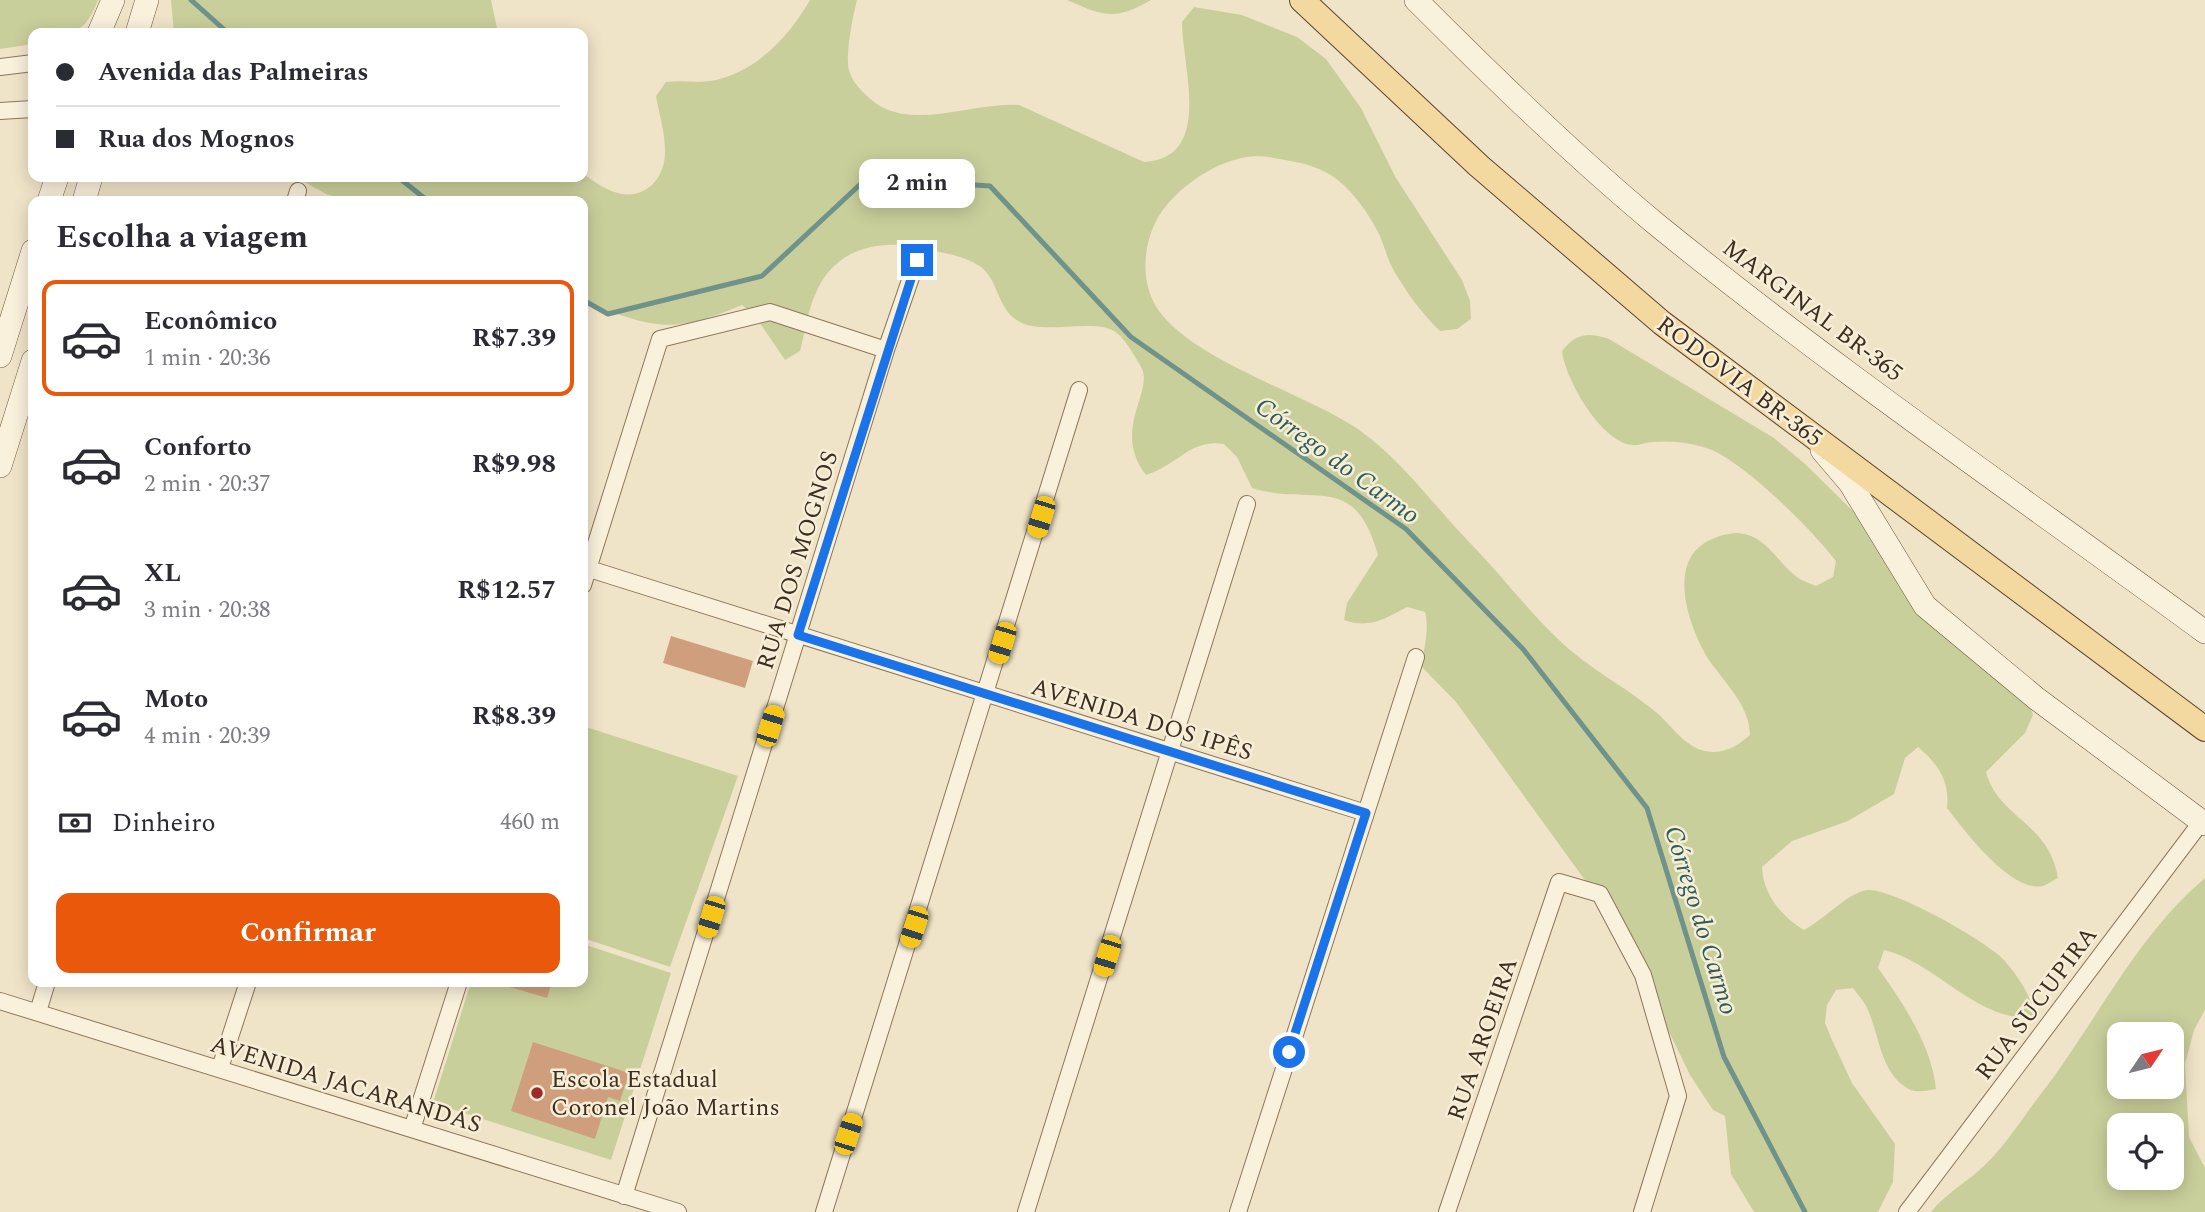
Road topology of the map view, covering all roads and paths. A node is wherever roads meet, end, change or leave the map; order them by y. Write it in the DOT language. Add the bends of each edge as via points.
graph roads {
  1 [pos="113,0"];
  2 [pos="147,0"];
  3 [pos="1302,0"];
  4 [pos="1416,0"];
  5 [pos="101,28"];
  6 [pos="139,28"];
  7 [pos="28,64"];
  8 [pos="0,68"];
  9 [pos="28,110"];
  10 [pos="0,111"];
  11 [pos="917,260"];
  12 [pos="28,267"];
  13 [pos="886,350"];
  14 [pos="0,356"];
  15 [pos="1079,390"];
  16 [pos="28,394"];
  17 [pos="1809,434"];
  18 [pos="0,466"];
  19 [pos="1247,504"];
  20 [pos="588,562"];
  21 [pos="588,575"];
  22 [pos="2205,632"];
  23 [pos="798,635"];
  24 [pos="1416,657"];
  25 [pos="987,694"];
  26 [pos="2205,729"];
  27 [pos="1171,752"];
  28 [pos="1366,813"];
  29 [pos="2203,822"];
  30 [pos="45,987"];
  31 [pos="246,987"];
  32 [pos="456,987"];
  33 [pos="0,1000"];
  34 [pos="37,1012"];
  35 [pos="220,1068"];
  36 [pos="412,1129"];
  37 [pos="624,1196"];
  38 [pos="678,1212"];
  39 [pos="824,1212"];
  40 [pos="1026,1212"];
  41 [pos="1238,1212"];
  42 [pos="1447,1212"];
  43 [pos="1642,1212"];
  44 [pos="1907,1212"];
  1 -- 5 [label="street"];
  2 -- 6 [label="street"];
  3 -- 17 [label="main road, RODOVIA BR-365" via="1479,166 1661,323"];
  4 -- 22 [label="street, MARGINAL BR-365" via="1505,88 1655,223 1798,334"];
  7 -- 8 [label="street"];
  9 -- 10 [label="street"];
  11 -- 13 [label="street, RUA DOS MOGNOS"];
  12 -- 14 [label="street"];
  13 -- 20 [label="street" via="770,312 660,339"];
  13 -- 23 [label="street, RUA DOS MOGNOS"];
  15 -- 25 [label="street"];
  16 -- 18 [label="street"];
  17 -- 26 [label="main road, RODOVIA BR-365"];
  17 -- 29 [label="street" via="1850,483 1926,606 2037,699"];
  19 -- 27 [label="street"];
  21 -- 23 [label="street, AVENIDA DOS IPÊS"];
  23 -- 25 [label="street, AVENIDA DOS IPÊS"];
  23 -- 37 [label="street, RUA DOS MOGNOS"];
  24 -- 28 [label="street"];
  25 -- 27 [label="street, AVENIDA DOS IPÊS"];
  25 -- 39 [label="street"];
  27 -- 28 [label="street, AVENIDA DOS IPÊS"];
  27 -- 40 [label="street"];
  28 -- 41 [label="street"];
  29 -- 44 [label="street, RUA SUCUPIRA"];
  30 -- 34 [label="street"];
  31 -- 35 [label="street"];
  32 -- 36 [label="street"];
  33 -- 34 [label="street, AVENIDA JACARANDÁS"];
  34 -- 35 [label="street, AVENIDA JACARANDÁS"];
  35 -- 36 [label="street, AVENIDA JACARANDÁS"];
  36 -- 37 [label="street, AVENIDA JACARANDÁS"];
  37 -- 38 [label="street, AVENIDA JACARANDÁS"];
  42 -- 43 [label="street, RUA AROEIRA" via="1559,881 1600,894 1643,975 1678,1096"];
}
